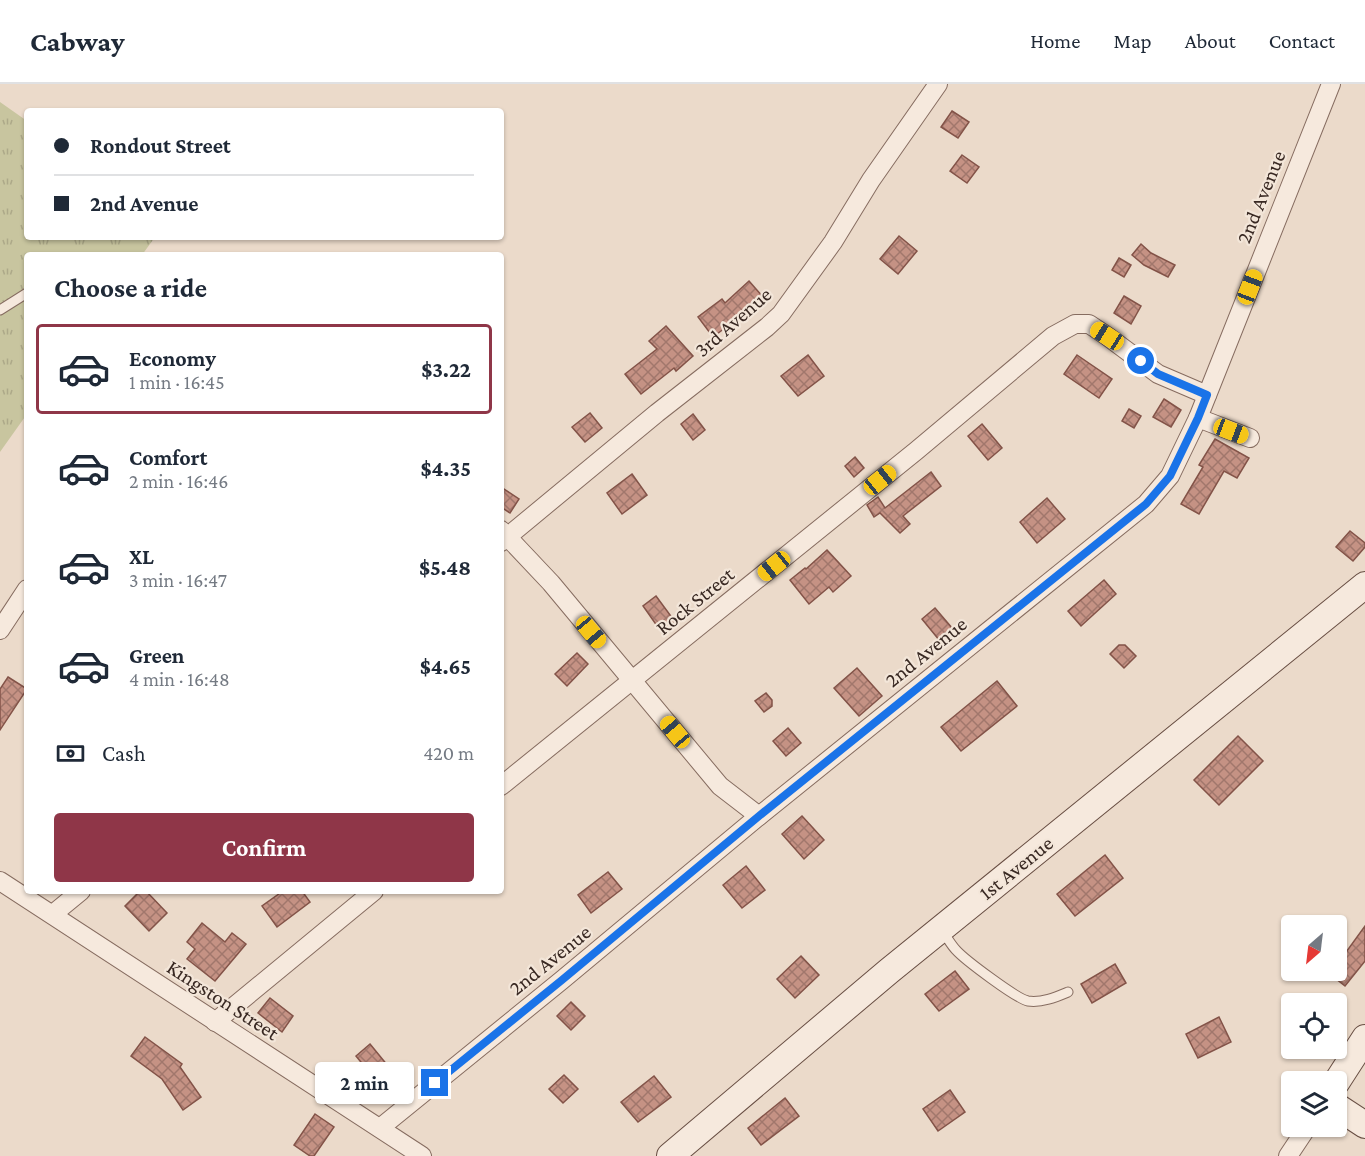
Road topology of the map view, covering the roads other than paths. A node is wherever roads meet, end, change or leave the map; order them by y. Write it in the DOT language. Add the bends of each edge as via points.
graph roads {
  1 [pos="938,84"];
  2 [pos="1331,84"];
  3 [pos="24,295"];
  4 [pos="0,310"];
  5 [pos="1207,395"];
  6 [pos="1198,418"];
  7 [pos="1250,438"];
  8 [pos="504,535"];
  9 [pos="504,537"];
  10 [pos="1365,585"];
  11 [pos="24,594"];
  12 [pos="0,630"];
  13 [pos="632,681"];
  14 [pos="504,784"];
  15 [pos="759,816"];
  16 [pos="0,881"];
  17 [pos="77,894"];
  18 [pos="370,894"];
  19 [pos="53,914"];
  20 [pos="940,929"];
  21 [pos="1068,992"];
  22 [pos="215,1022"];
  23 [pos="1365,1038"];
  24 [pos="1344,1071"];
  25 [pos="1347,1113"];
  26 [pos="1365,1125"];
  27 [pos="380,1128"];
  28 [pos="1301,1137"];
  29 [pos="422,1156"];
  30 [pos="670,1156"];
  31 [pos="1288,1156"];
  1 -- 8 [label="street, 3rd Avenue" via="781,314"];
  2 -- 5 [label="street, 2nd Avenue"];
  3 -- 4 [label="lane"];
  5 -- 6 [label="street, 2nd Avenue"];
  5 -- 13 [label="street, Rock Street" via="1158,374 1089,324 1075,324 1053,336"];
  6 -- 7 [label="street"];
  6 -- 15 [label="street, 2nd Avenue" via="1170,476 1146,504"];
  9 -- 13 [label="street" via="551,583"];
  10 -- 20 [label="street, 1st Avenue"];
  11 -- 12 [label="street"];
  13 -- 14 [label="street, Rock Street"];
  13 -- 15 [label="street" via="720,786"];
  15 -- 27 [label="street, 2nd Avenue"];
  16 -- 19 [label="street, Kingston Street"];
  17 -- 19 [label="street"];
  18 -- 22 [label="street"];
  19 -- 22 [label="street, Kingston Street"];
  20 -- 21 [label="lane" via="956,950 982,972 1026,1001 1046,1000"];
  20 -- 30 [label="street, 1st Avenue"];
  22 -- 27 [label="street, Kingston Street"];
  23 -- 24 [label="street"];
  25 -- 26 [label="street"];
  27 -- 29 [label="street, Kingston Street"];
  28 -- 31 [label="street"];
}
